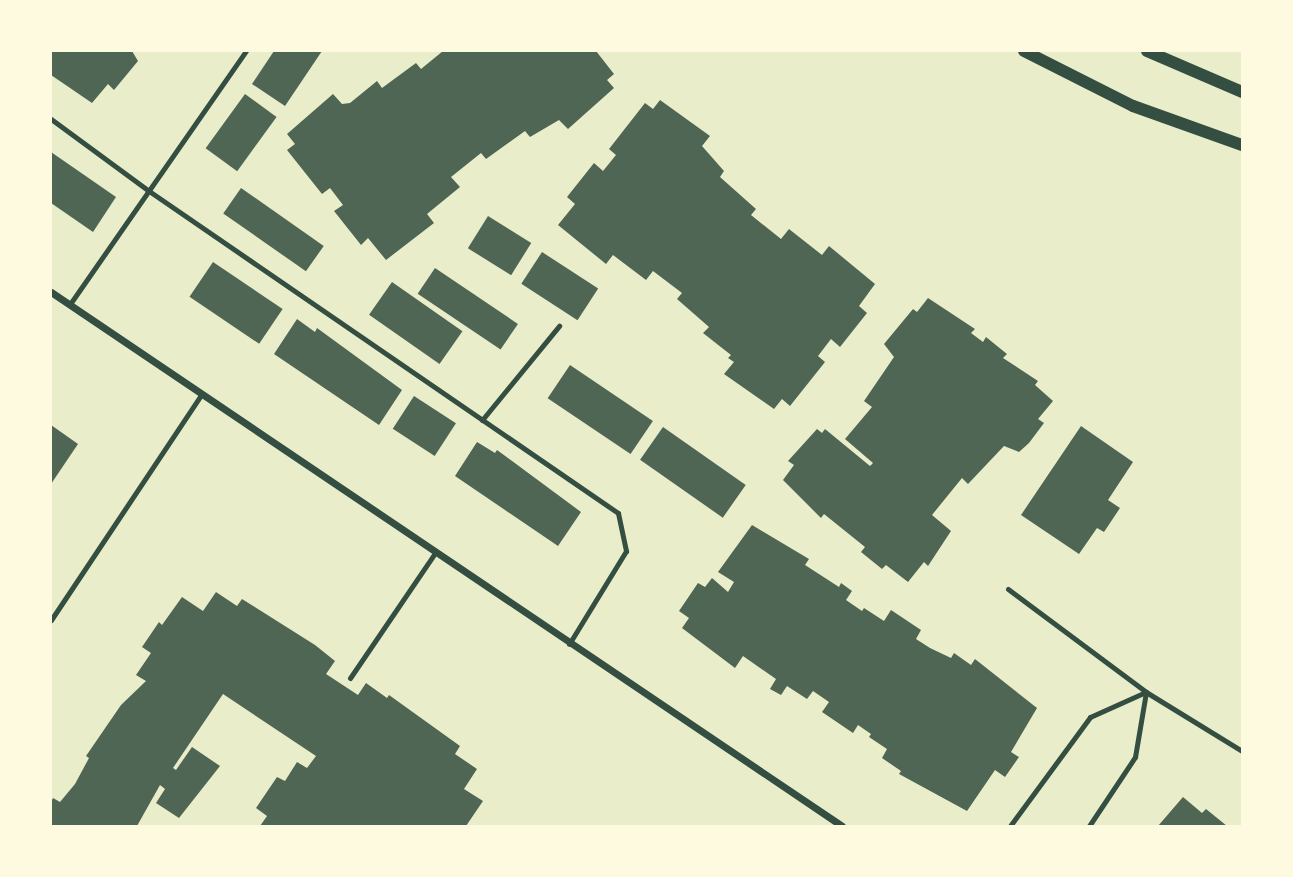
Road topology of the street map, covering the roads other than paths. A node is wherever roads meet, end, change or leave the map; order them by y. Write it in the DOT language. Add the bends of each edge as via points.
graph roads {
  1 [pos="246,51"];
  2 [pos="1024,51"];
  3 [pos="1147,51"];
  4 [pos="1242,92"];
  5 [pos="51,119"];
  6 [pos="1242,145"];
  7 [pos="149,191"];
  8 [pos="51,292"];
  9 [pos="70,304"];
  10 [pos="559,326"];
  11 [pos="202,394"];
  12 [pos="482,420"];
  13 [pos="435,553"];
  14 [pos="1008,589"];
  15 [pos="51,620"];
  16 [pos="569,643"];
  17 [pos="350,678"];
  18 [pos="1146,692"];
  19 [pos="1242,751"];
  20 [pos="842,826"];
  21 [pos="1010,826"];
  22 [pos="1089,826"];
  1 -- 7 [label="lane"];
  2 -- 6 [label="street" via="1133,106"];
  3 -- 4 [label="street"];
  5 -- 7 [label="lane"];
  7 -- 9 [label="lane"];
  7 -- 12 [label="lane"];
  8 -- 9 [label="street"];
  9 -- 11 [label="street"];
  10 -- 12 [label="lane"];
  11 -- 13 [label="street"];
  11 -- 15 [label="lane"];
  12 -- 16 [label="lane" via="618,513 626,551"];
  13 -- 16 [label="street"];
  13 -- 17 [label="lane"];
  14 -- 18 [label="lane"];
  16 -- 20 [label="street"];
  18 -- 19 [label="lane"];
  18 -- 21 [label="lane" via="1090,718"];
  18 -- 22 [label="lane" via="1135,757"];
}
